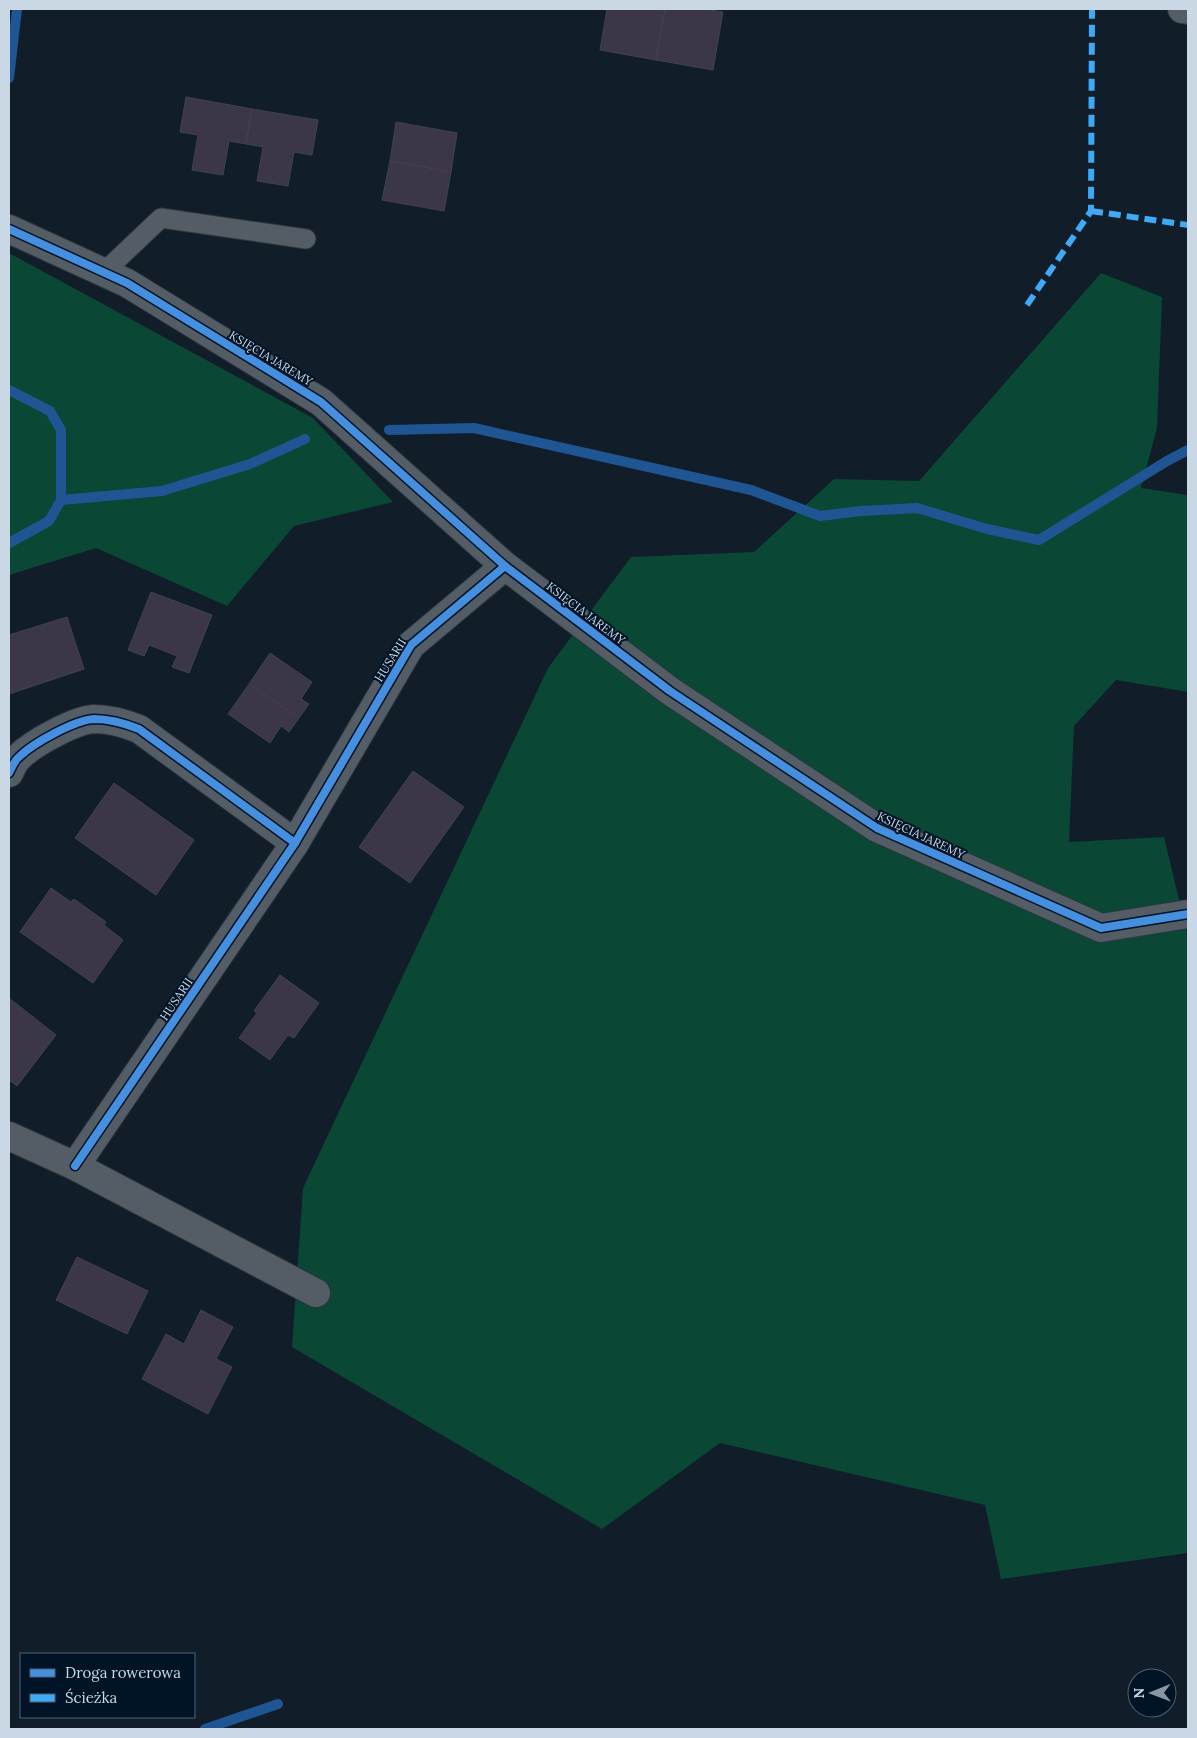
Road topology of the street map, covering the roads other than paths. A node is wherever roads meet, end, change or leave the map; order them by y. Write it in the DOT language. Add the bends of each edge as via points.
graph roads {
  1 [pos="1182,9"];
  2 [pos="1188,10"];
  3 [pos="9,229"];
  4 [pos="306,239"];
  5 [pos="104,272"];
  6 [pos="505,566"];
  7 [pos="9,773"];
  8 [pos="295,843"];
  9 [pos="1188,914"];
  10 [pos="9,1136"];
  11 [pos="76,1166"];
  12 [pos="316,1294"];
  1 -- 2 [label="street"];
  3 -- 5 [label="street, KSIĘCIA JAREMY"];
  4 -- 5 [label="lane" via="161,218"];
  5 -- 6 [label="street, KSIĘCIA JAREMY" via="321,402"];
  6 -- 8 [label="street, HUSARII" via="411,645"];
  6 -- 9 [label="street, KSIĘCIA JAREMY" via="670,691 877,828 1100,928"];
  7 -- 8 [label="street" via="17,758 38,742 66,728 92,719 118,721 138,729"];
  8 -- 11 [label="street, HUSARII"];
  10 -- 11 [label="street"];
  11 -- 12 [label="street"];
}
